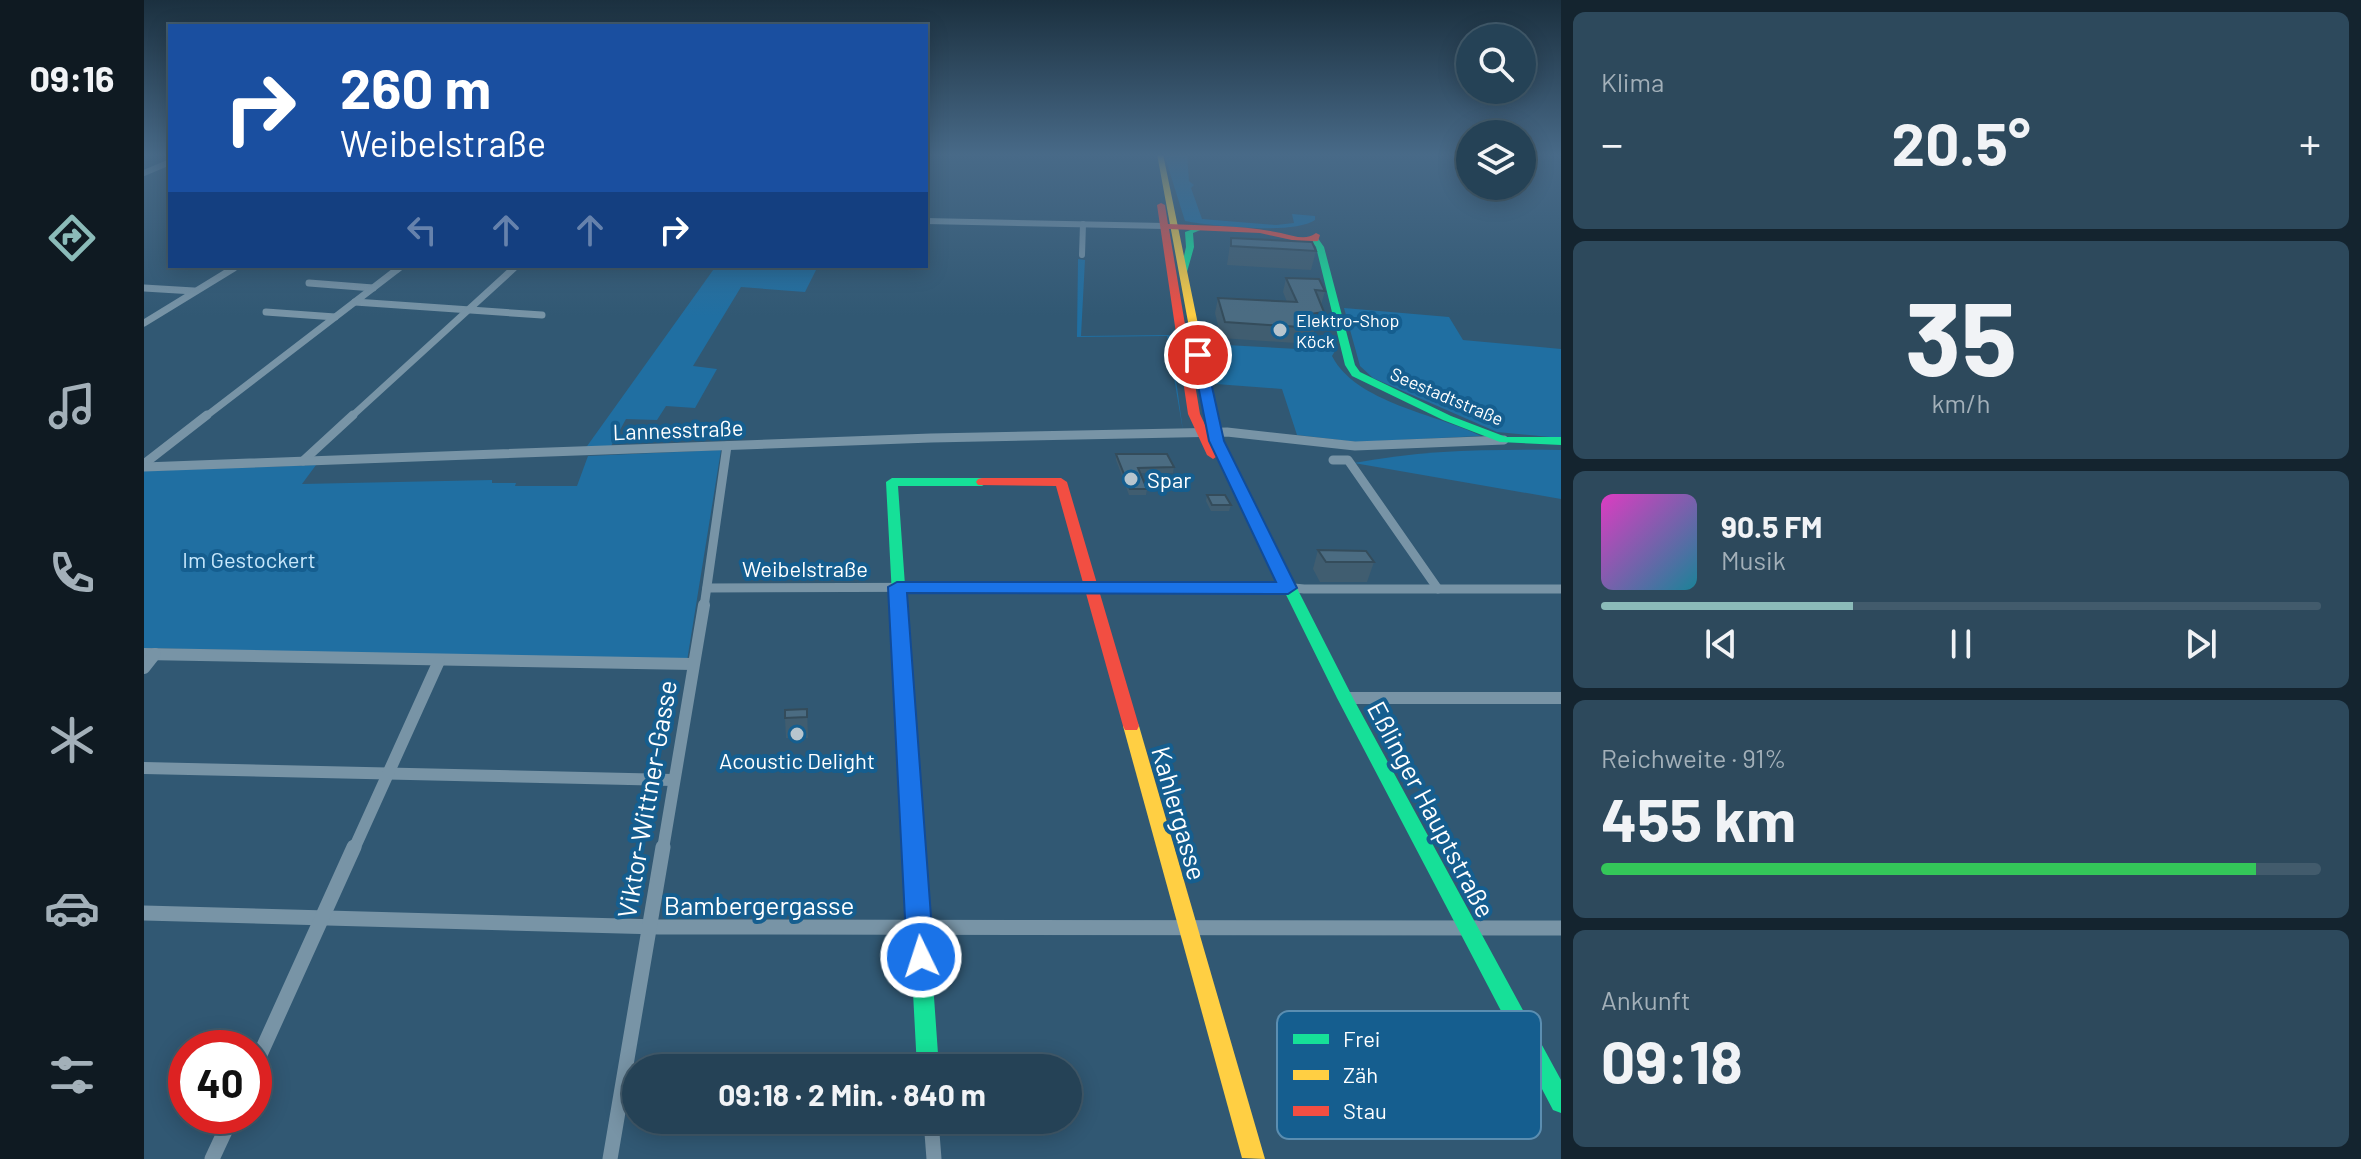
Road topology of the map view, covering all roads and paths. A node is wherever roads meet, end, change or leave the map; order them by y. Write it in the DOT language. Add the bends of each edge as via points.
graph roads {
  1 [pos="1168,208"];
  2 [pos="1169,208"];
  3 [pos="928,221"];
  4 [pos="1172,223"];
  5 [pos="1083,224"];
  6 [pos="1206,227"];
  7 [pos="1082,255"];
  8 [pos="234,268"];
  9 [pos="399,268"];
  10 [pos="514,268"];
  11 [pos="1183,272"];
  12 [pos="309,283"];
  13 [pos="144,288"];
  14 [pos="373,288"];
  15 [pos="196,291"];
  16 [pos="355,302"];
  17 [pos="468,310"];
  18 [pos="266,312"];
  19 [pos="542,315"];
  20 [pos="335,317"];
  21 [pos="144,323"];
  22 [pos="1207,432"];
  23 [pos="1504,440"];
  24 [pos="1561,441"];
  25 [pos="727,446"];
  26 [pos="1333,460"];
  27 [pos="303,461"];
  28 [pos="144,466"];
  29 [pos="897,587"];
  30 [pos="1090,587"];
  31 [pos="707,588"];
  32 [pos="1288,588"];
  33 [pos="1438,589"];
  34 [pos="1561,589"];
  35 [pos="150,654"];
  36 [pos="439,661"];
  37 [pos="693,664"];
  38 [pos="144,668"];
  39 [pos="1345,698"];
  40 [pos="1561,698"];
  41 [pos="144,768"];
  42 [pos="388,774"];
  43 [pos="673,780"];
  44 [pos="144,913"];
  45 [pos="322,919"];
  46 [pos="649,927"];
  47 [pos="1469,928"];
  48 [pos="1561,928"];
  49 [pos="919,929"];
  50 [pos="1189,929"];
  51 [pos="1514,1011"];
  52 [pos="271,1030"];
  53 [pos="927,1054"];
  54 [pos="1541,1060"];
  55 [pos="1559,1093"];
  56 [pos="224,1134"];
  57 [pos="932,1134"];
  58 [pos="1254,1158"];
  59 [pos="212,1159"];
  60 [pos="610,1159"];
  61 [pos="934,1159"];
  1 -- 4 [label="main road"];
  2 -- 4 [label="main road"];
  3 -- 5 [label="street"];
  4 -- 5 [label="street"];
  4 -- 6 [label="main road, Seestadtstraße"];
  4 -- 11 [label="main road"];
  4 -- 22 [label="main road" via="1194,414"];
  5 -- 7 [label="street"];
  6 -- 11 [label="main road" via="1189,232"];
  6 -- 23 [label="main road, Seestadtstraße" via="1304,240 1356,374"];
  8 -- 15 [label="street"];
  9 -- 14 [label="street"];
  10 -- 17 [label="street"];
  11 -- 22 [label="main road"];
  12 -- 14 [label="street"];
  13 -- 15 [label="street"];
  14 -- 16 [label="street"];
  15 -- 21 [label="street"];
  16 -- 17 [label="street"];
  16 -- 20 [label="street"];
  17 -- 19 [label="street"];
  17 -- 27 [label="street"];
  18 -- 20 [label="street"];
  20 -- 28 [label="street"];
  22 -- 23 [label="street, Lannesstraße" via="1367,447"];
  22 -- 25 [label="street, Lannesstraße"];
  22 -- 32 [label="main road, Eßlinger Hauptstraße"];
  23 -- 24 [label="main road, Seestadtstraße"];
  25 -- 27 [label="street, Lannesstraße"];
  25 -- 31 [label="street, Viktor-Wittner-Gasse"];
  26 -- 33 [label="street" via="1348,460"];
  27 -- 28 [label="street, Lannesstraße"];
  29 -- 30 [label="street, Weibelstraße"];
  29 -- 30 [label="main road, Kahlergasse" via="892,482 1061,482"];
  29 -- 31 [label="street, Weibelstraße"];
  29 -- 49 [label="main road"];
  30 -- 32 [label="street, Weibelstraße"];
  30 -- 50 [label="main road, Kahlergasse"];
  31 -- 37 [label="street, Viktor-Wittner-Gasse"];
  32 -- 33 [label="street, Weibelstraße"];
  32 -- 39 [label="main road, Eßlinger Hauptstraße"];
  33 -- 34 [label="street, Weibelstraße"];
  35 -- 36 [label="street"];
  35 -- 38 [label="street"];
  36 -- 37 [label="street"];
  36 -- 42 [label="street"];
  37 -- 43 [label="street, Viktor-Wittner-Gasse"];
  39 -- 40 [label="street"];
  39 -- 47 [label="main road, Eßlinger Hauptstraße"];
  41 -- 42 [label="street"];
  42 -- 43 [label="street"];
  42 -- 45 [label="street"];
  43 -- 46 [label="street, Viktor-Wittner-Gasse"];
  44 -- 45 [label="street, Bambergergasse"];
  45 -- 46 [label="street, Bambergergasse"];
  45 -- 52 [label="street"];
  46 -- 49 [label="street, Bambergergasse"];
  46 -- 60 [label="street, Viktor-Wittner-Gasse"];
  47 -- 48 [label="street, Bambergergasse"];
  47 -- 50 [label="street, Bambergergasse"];
  47 -- 51 [label="main road, Eßlinger Hauptstraße"];
  49 -- 50 [label="street, Bambergergasse"];
  49 -- 53 [label="main road"];
  50 -- 58 [label="main road, Kahlergasse"];
  54 -- 55 [label="main road, Eßlinger Hauptstraße"];
  56 -- 59 [label="street"];
  57 -- 61 [label="street"];
}
